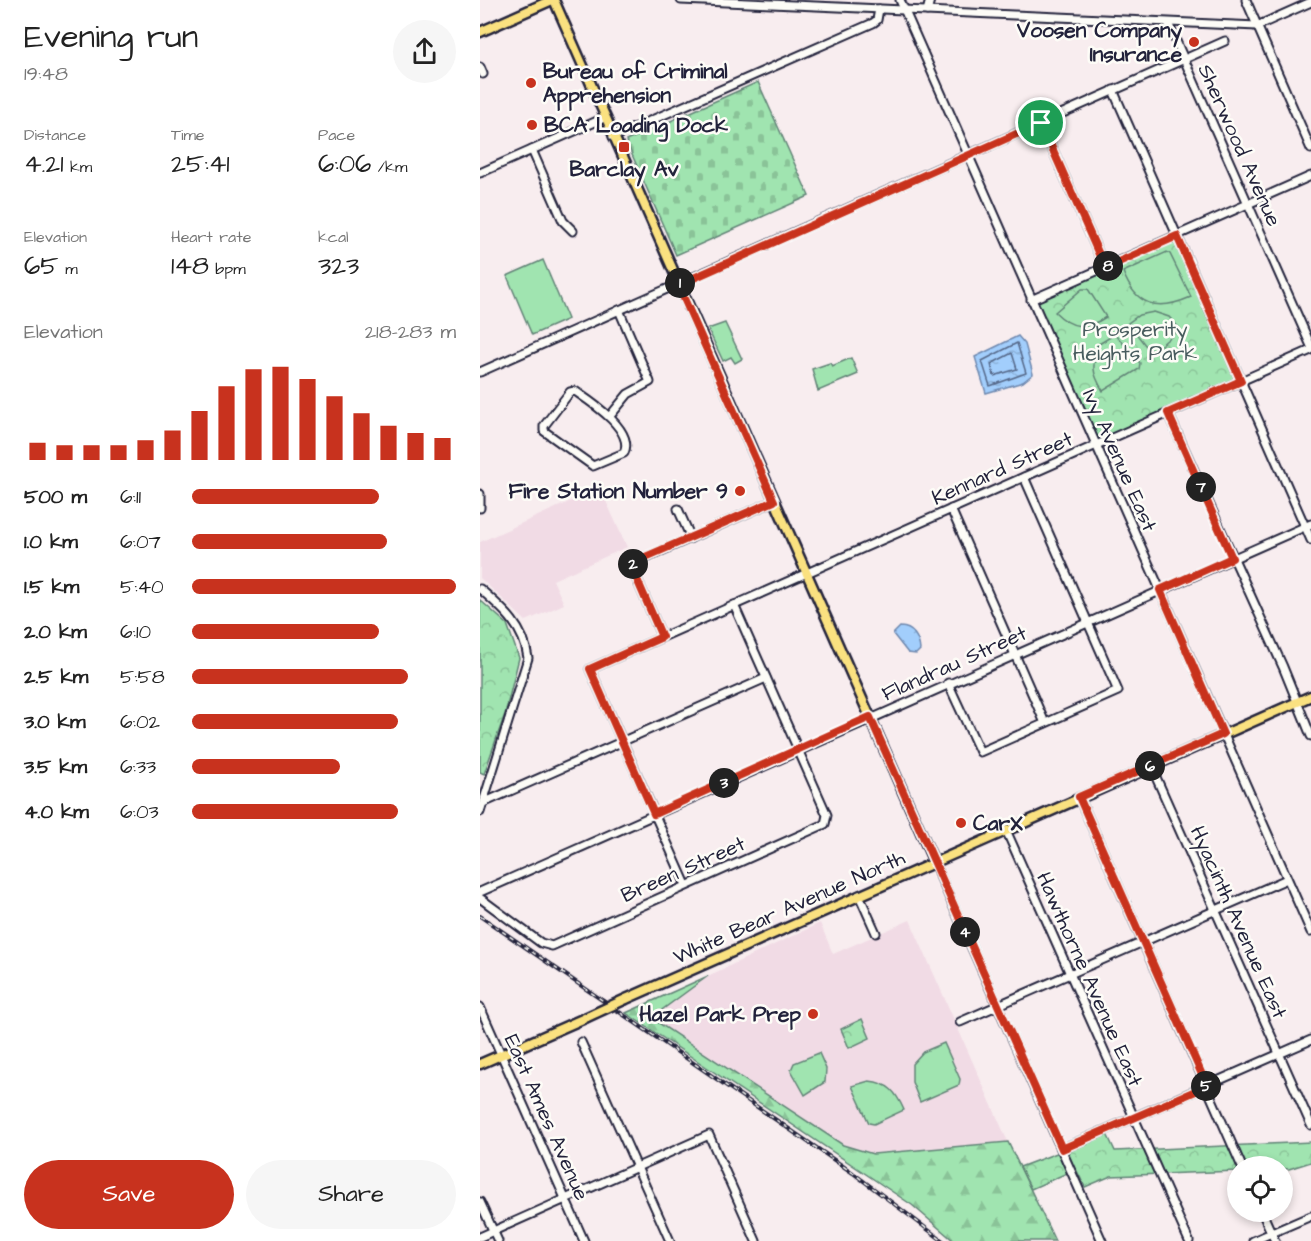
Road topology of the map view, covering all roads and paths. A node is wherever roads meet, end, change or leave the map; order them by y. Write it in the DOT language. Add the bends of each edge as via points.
graph roads {
  1 [pos="553,0"];
  2 [pos="681,0"];
  3 [pos="900,0"];
  4 [pos="930,0"];
  5 [pos="1246,0"];
  6 [pos="1311,2"];
  7 [pos="904,8"];
  8 [pos="879,9"];
  9 [pos="927,11"];
  10 [pos="1168,23"];
  11 [pos="1257,26"];
  12 [pos="480,32"];
  13 [pos="1225,41"];
  14 [pos="1184,59"];
  15 [pos="1113,90"];
  16 [pos="604,118"];
  17 [pos="1041,123"];
  18 [pos="613,137"];
  19 [pos="1311,149"];
  20 [pos="532,150"];
  21 [pos="967,155"];
  22 [pos="480,173"];
  23 [pos="1311,176"];
  24 [pos="1248,204"];
  25 [pos="573,231"];
  26 [pos="1177,236"];
  27 [pos="1105,268"];
  28 [pos="678,285"];
  29 [pos="1031,300"];
  30 [pos="619,310"];
  31 [pos="1311,348"];
  32 [pos="480,372"];
  33 [pos="1241,381"];
  34 [pos="1168,413"];
  35 [pos="610,416"];
  36 [pos="1095,445"];
  37 [pos="1024,477"];
  38 [pos="480,494"];
  39 [pos="774,501"];
  40 [pos="480,508"];
  41 [pos="678,509"];
  42 [pos="951,509"];
  43 [pos="1308,525"];
  44 [pos="691,538"];
  45 [pos="1311,540"];
  46 [pos="1232,558"];
  47 [pos="806,573"];
  48 [pos="480,589"];
  49 [pos="1160,590"];
  50 [pos="734,605"];
  51 [pos="1087,622"];
  52 [pos="662,637"];
  53 [pos="1015,654"];
  54 [pos="766,678"];
  55 [pos="948,683"];
  56 [pos="1311,696"];
  57 [pos="1297,702"];
  58 [pos="870,717"];
  59 [pos="1045,723"];
  60 [pos="1223,734"];
  61 [pos="1311,736"];
  62 [pos="622,742"];
  63 [pos="798,750"];
  64 [pos="1151,766"];
  65 [pos="1079,797"];
  66 [pos="483,803"];
  67 [pos="480,812"];
  68 [pos="654,814"];
  69 [pos="1006,830"];
  70 [pos="934,862"];
  71 [pos="1287,879"];
  72 [pos="686,885"];
  73 [pos="480,892"];
  74 [pos="859,895"];
  75 [pos="480,898"];
  76 [pos="1217,911"];
  77 [pos="1311,932"];
  78 [pos="876,933"];
  79 [pos="1144,943"];
  80 [pos="1070,975"];
  81 [pos="998,1006"];
  82 [pos="480,1007"];
  83 [pos="960,1022"];
  84 [pos="1311,1040"];
  85 [pos="581,1042"];
  86 [pos="1280,1054"];
  87 [pos="501,1055"];
  88 [pos="480,1064"];
  89 [pos="1207,1086"];
  90 [pos="1134,1118"];
  91 [pos="1311,1125"];
  92 [pos="1062,1149"];
  93 [pos="1237,1156"];
  94 [pos="637,1167"];
  95 [pos="565,1199"];
  96 [pos="480,1202"];
  97 [pos="1311,1216"];
  98 [pos="1267,1222"];
  99 [pos="493,1231"];
  100 [pos="1272,1233"];
  101 [pos="480,1237"];
  102 [pos="498,1241"];
  103 [pos="584,1241"];
  104 [pos="670,1241"];
  105 [pos="756,1241"];
  106 [pos="1102,1241"];
  107 [pos="1189,1241"];
  108 [pos="1253,1241"];
  109 [pos="1275,1241"];
  1 -- 12 [label="main road"];
  1 -- 16 [label="main road"];
  2 -- 8 [label="street"];
  3 -- 7 [label="street, Ivy Avenue East"];
  4 -- 9 [label="street"];
  5 -- 11 [label="street"];
  6 -- 11 [label="street"];
  7 -- 8 [label="street"];
  7 -- 9 [label="street"];
  7 -- 21 [label="street, Ivy Avenue East"];
  8 -- 18 [label="street" via="873,23"];
  9 -- 10 [label="street"];
  10 -- 11 [label="street"];
  10 -- 14 [label="street, Sherwood Avenue"];
  11 -- 19 [label="street"];
  13 -- 14 [label="street"];
  14 -- 15 [label="street"];
  14 -- 24 [label="street, Sherwood Avenue"];
  15 -- 17 [label="street"];
  15 -- 26 [label="street"];
  16 -- 18 [label="main road"];
  16 -- 20 [label="street"];
  17 -- 21 [label="street"];
  17 -- 27 [label="street"];
  18 -- 28 [label="main road"];
  20 -- 22 [label="street"];
  20 -- 25 [label="street" via="563,221"];
  21 -- 28 [label="street"];
  21 -- 29 [label="street, Ivy Avenue East"];
  23 -- 24 [label="street"];
  24 -- 26 [label="street"];
  24 -- 31 [label="street, Sherwood Avenue"];
  26 -- 27 [label="street"];
  26 -- 33 [label="street"];
  27 -- 29 [label="street"];
  28 -- 30 [label="street"];
  28 -- 39 [label="main road"];
  29 -- 36 [label="street, Ivy Avenue East"];
  30 -- 32 [label="street"];
  30 -- 35 [label="street" via="650,382 628,394"];
  31 -- 33 [label="street, Kennard Street"];
  33 -- 34 [label="street, Kennard Street"];
  33 -- 43 [label="street"];
  34 -- 36 [label="street, Kennard Street"];
  34 -- 46 [label="street"];
  35 -- 35 [label="street" via="573,391 543,428 585,462 596,466 627,448"];
  36 -- 37 [label="street, Kennard Street"];
  36 -- 49 [label="street, Ivy Avenue East"];
  37 -- 42 [label="street, Kennard Street"];
  37 -- 51 [label="street"];
  38 -- 40 [label="street"];
  39 -- 44 [label="street"];
  39 -- 47 [label="main road"];
  41 -- 44 [label="street"];
  42 -- 47 [label="street, Kennard Street"];
  42 -- 53 [label="street"];
  43 -- 45 [label="street"];
  43 -- 46 [label="street, Flandrau Street"];
  44 -- 52 [label="street" via="632,565"];
  46 -- 49 [label="street, Flandrau Street"];
  46 -- 57 [label="street"];
  47 -- 50 [label="street, Kennard Street"];
  47 -- 58 [label="main road"];
  48 -- 66 [label="street" via="511,616 526,645 528,658"];
  49 -- 51 [label="street, Flandrau Street"];
  49 -- 60 [label="street, Ivy Avenue East"];
  50 -- 52 [label="street, Kennard Street"];
  50 -- 54 [label="street"];
  51 -- 53 [label="street, Flandrau Street"];
  51 -- 59 [label="street" via="1118,691"];
  52 -- 62 [label="street, Kennard Street" via="590,669"];
  53 -- 55 [label="street, Flandrau Street"];
  53 -- 59 [label="street"];
  54 -- 62 [label="street"];
  54 -- 63 [label="street"];
  55 -- 58 [label="street, Flandrau Street"];
  55 -- 59 [label="street" via="980,752"];
  56 -- 57 [label="main road, White Bear Avenue North"];
  57 -- 60 [label="main road, White Bear Avenue North"];
  57 -- 61 [label="street"];
  58 -- 63 [label="street, Flandrau Street"];
  58 -- 70 [label="main road"];
  60 -- 64 [label="main road, White Bear Avenue North"];
  60 -- 71 [label="street, Ivy Avenue East"];
  62 -- 66 [label="street"];
  62 -- 68 [label="street"];
  63 -- 68 [label="street, Flandrau Street"];
  63 -- 72 [label="street, Breen Street" via="828,820 825,824"];
  64 -- 65 [label="main road, White Bear Avenue North"];
  64 -- 76 [label="street, Hyacinth Avenue East"];
  65 -- 69 [label="main road, White Bear Avenue North"];
  65 -- 79 [label="street"];
  66 -- 67 [label="street"];
  68 -- 72 [label="street"];
  68 -- 73 [label="street, Flandrau Street"];
  69 -- 70 [label="main road, White Bear Avenue North"];
  69 -- 80 [label="street, Hawthorne Avenue East"];
  70 -- 74 [label="main road, White Bear Avenue North"];
  70 -- 81 [label="street"];
  71 -- 76 [label="street"];
  71 -- 77 [label="street, Ivy Avenue East"];
  72 -- 75 [label="street, Breen Street" via="552,946 541,943"];
  74 -- 78 [label="street"];
  74 -- 87 [label="main road, White Bear Avenue North, bridge"];
  76 -- 79 [label="street"];
  76 -- 86 [label="street, Hyacinth Avenue East"];
  79 -- 80 [label="street"];
  79 -- 89 [label="street"];
  80 -- 81 [label="street"];
  80 -- 90 [label="street, Hawthorne Avenue East"];
  81 -- 83 [label="street"];
  81 -- 92 [label="street"];
  82 -- 87 [label="street, East Ames Avenue"];
  84 -- 86 [label="street"];
  85 -- 94 [label="street"];
  86 -- 89 [label="street"];
  86 -- 91 [label="street, Hyacinth Avenue East"];
  87 -- 88 [label="main road, White Bear Avenue North"];
  87 -- 95 [label="street, East Ames Avenue"];
  89 -- 90 [label="street"];
  89 -- 93 [label="street"];
  90 -- 92 [label="street"];
  90 -- 107 [label="street, Hawthorne Avenue East"];
  92 -- 106 [label="street"];
  94 -- 95 [label="street"];
  94 -- 104 [label="street"];
  94 -- 105 [label="street" via="709,1135"];
  95 -- 99 [label="street"];
  95 -- 103 [label="street, East Ames Avenue"];
  96 -- 99 [label="street"];
  97 -- 100 [label="street"];
  98 -- 100 [label="street"];
  99 -- 101 [label="street"];
  99 -- 102 [label="street"];
  100 -- 108 [label="street"];
  100 -- 109 [label="street"];
}
